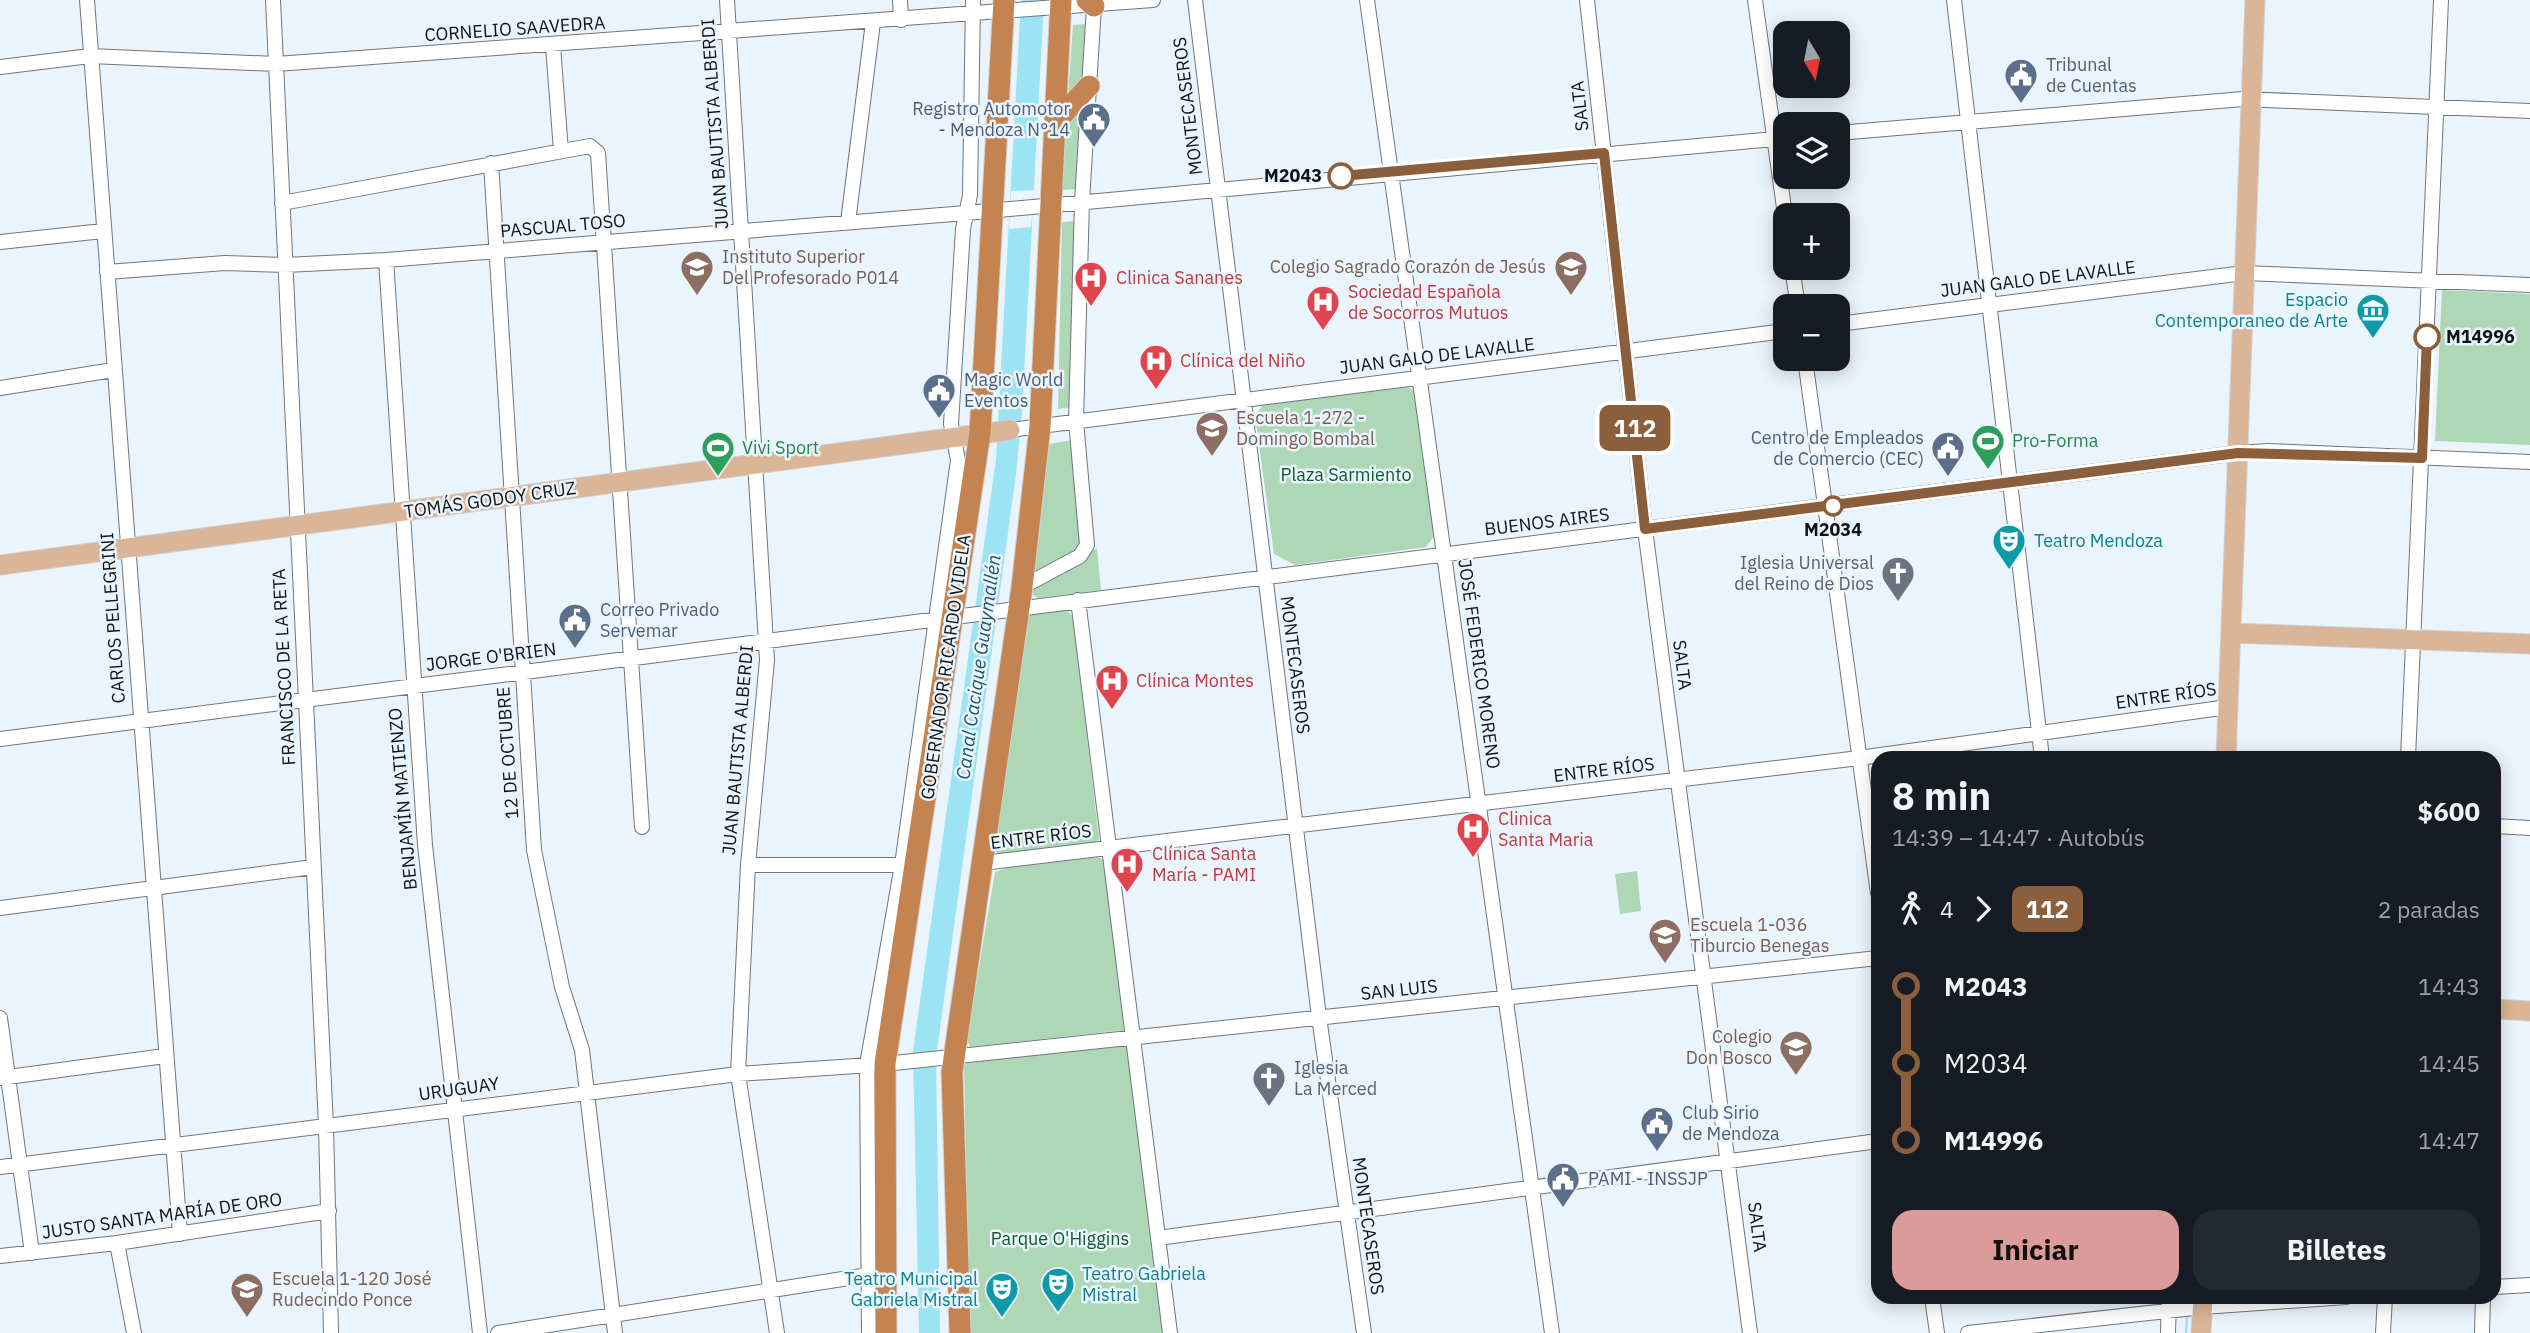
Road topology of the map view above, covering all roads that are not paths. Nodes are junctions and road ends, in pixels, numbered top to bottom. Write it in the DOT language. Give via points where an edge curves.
graph roads {
  1 [pos="87,0"];
  2 [pos="273,0"];
  3 [pos="727,0"];
  4 [pos="900,0"];
  5 [pos="973,0"];
  6 [pos="1153,0"];
  7 [pos="1195,0"];
  8 [pos="1367,0"];
  9 [pos="1587,0"];
  10 [pos="1755,0"];
  11 [pos="1954,0"];
  12 [pos="2255,0"];
  13 [pos="2441,0"];
  14 [pos="1090,3"];
  15 [pos="1032,8"];
  16 [pos="973,16"];
  17 [pos="901,20"];
  18 [pos="873,22"];
  19 [pos="727,32"];
  20 [pos="554,46"];
  21 [pos="90,56"];
  22 [pos="276,64"];
  23 [pos="0,67"];
  24 [pos="1089,86"];
  25 [pos="2251,99"];
  26 [pos="2437,107"];
  27 [pos="2530,111"];
  28 [pos="1775,112"];
  29 [pos="1969,122"];
  30 [pos="1055,123"];
  31 [pos="1850,132"];
  32 [pos="1773,140"];
  33 [pos="561,151"];
  34 [pos="1604,153"];
  35 [pos="491,163"];
  36 [pos="1391,172"];
  37 [pos="1216,188"];
  38 [pos="1083,201"];
  39 [pos="282,203"];
  40 [pos="1021,207"];
  41 [pos="966,213"];
  42 [pos="848,222"];
  43 [pos="103,231"];
  44 [pos="741,231"];
  45 [pos="0,242"];
  46 [pos="604,242"];
  47 [pos="496,251"];
  48 [pos="386,260"];
  49 [pos="285,265"];
  50 [pos="107,272"];
  51 [pos="2244,273"];
  52 [pos="2430,281"];
  53 [pos="2530,285"];
  54 [pos="1991,305"];
  55 [pos="1850,323"];
  56 [pos="1773,333"];
  57 [pos="1627,351"];
  58 [pos="113,370"];
  59 [pos="1807,371"];
  60 [pos="1420,377"];
  61 [pos="0,388"];
  62 [pos="1241,400"];
  63 [pos="1076,421"];
  64 [pos="1010,430"];
  65 [pos="953,437"];
  66 [pos="2238,453"];
  67 [pos="2422,458"];
  68 [pos="757,463"];
  69 [pos="2530,463"];
  70 [pos="620,483"];
  71 [pos="2010,484"];
  72 [pos="511,498"];
  73 [pos="1825,507"];
  74 [pos="402,513"];
  75 [pos="297,526"];
  76 [pos="1645,529"];
  77 [pos="127,548"];
  78 [pos="1444,554"];
  79 [pos="0,565"];
  80 [pos="1264,576"];
  81 [pos="1020,598"];
  82 [pos="1078,600"];
  83 [pos="970,614"];
  84 [pos="2231,633"];
  85 [pos="2412,639"];
  86 [pos="766,641"];
  87 [pos="2530,644"];
  88 [pos="632,659"];
  89 [pos="522,673"];
  90 [pos="412,686"];
  91 [pos="305,699"];
  92 [pos="2228,707"];
  93 [pos="140,720"];
  94 [pos="2039,734"];
  95 [pos="0,738"];
  96 [pos="1912,751"];
  97 [pos="2041,751"];
  98 [pos="2226,751"];
  99 [pos="2408,751"];
  100 [pos="1871,756"];
  101 [pos="1859,758"];
  102 [pos="1678,780"];
  103 [pos="1480,805"];
  104 [pos="1295,826"];
  105 [pos="2501,826"];
  106 [pos="642,827"];
  107 [pos="2530,828"];
  108 [pos="1871,844"];
  109 [pos="1107,849"];
  110 [pos="984,863"];
  111 [pos="748,865"];
  112 [pos="902,865"];
  113 [pos="313,867"];
  114 [pos="152,887"];
  115 [pos="0,908"];
  116 [pos="1871,959"];
  117 [pos="1704,976"];
  118 [pos="1506,998"];
  119 [pos="2501,1009"];
  120 [pos="2530,1011"];
  121 [pos="1319,1017"];
  122 [pos="0,1018"];
  123 [pos="1133,1037"];
  124 [pos="164,1056"];
  125 [pos="932,1059"];
  126 [pos="876,1064"];
  127 [pos="738,1074"];
  128 [pos="4,1077"];
  129 [pos="586,1091"];
  130 [pos="457,1110"];
  131 [pos="326,1126"];
  132 [pos="1871,1142"];
  133 [pos="172,1145"];
  134 [pos="1729,1160"];
  135 [pos="19,1165"];
  136 [pos="0,1167"];
  137 [pos="1533,1186"];
  138 [pos="329,1211"];
  139 [pos="1347,1212"];
  140 [pos="180,1234"];
  141 [pos="1158,1238"];
  142 [pos="117,1243"];
  143 [pos="32,1253"];
  144 [pos="0,1256"];
  145 [pos="868,1275"];
  146 [pos="2530,1285"];
  147 [pos="2501,1287"];
  148 [pos="770,1289"];
  149 [pos="1933,1304"];
  150 [pos="2169,1304"];
  151 [pos="2203,1304"];
  152 [pos="2385,1304"];
  153 [pos="2483,1304"];
  154 [pos="612,1315"];
  155 [pos="134,1333"];
  156 [pos="331,1333"];
  157 [pos="480,1333"];
  158 [pos="498,1333"];
  159 [pos="615,1333"];
  160 [pos="776,1333"];
  161 [pos="869,1333"];
  162 [pos="886,1333"];
  163 [pos="960,1333"];
  164 [pos="1170,1333"];
  165 [pos="1364,1333"];
  166 [pos="1552,1333"];
  167 [pos="1750,1333"];
  168 [pos="1937,1333"];
  169 [pos="1968,1333"];
  170 [pos="2168,1333"];
  171 [pos="2202,1333"];
  172 [pos="2383,1333"];
  173 [pos="2482,1333"];
  1 -- 21 [label="street, CARLOS PELLEGRINI"];
  2 -- 22 [label="street, FRANCISCO DE LA RETA"];
  3 -- 19 [label="street, JUAN BAUTISTA ALBERDI"];
  4 -- 17 [label="street"];
  5 -- 16 [label="street"];
  6 -- 14 [label="street, CORNELIO SAAVEDRA"];
  7 -- 37 [label="street, MONTECASEROS"];
  8 -- 36 [label="street, JOSÉ FEDERICO MORENO"];
  9 -- 34 [label="street, SALTA"];
  10 -- 28 [label="street"];
  11 -- 29 [label="street"];
  12 -- 25 [label="main road"];
  13 -- 26 [label="street"];
  14 -- 15 [label="street, CORNELIO SAAVEDRA"];
  14 -- 24 [label="street"];
  15 -- 16 [label="street, CORNELIO SAAVEDRA"];
  15 -- 30 [label="highway, GOBERNADOR RICARDO VIDELA"];
  15 -- 40 [label="highway, GOBERNADOR RICARDO VIDELA"];
  16 -- 17 [label="street, CORNELIO SAAVEDRA"];
  16 -- 41 [label="street"];
  17 -- 18 [label="street, CORNELIO SAAVEDRA"];
  18 -- 19 [label="street, CORNELIO SAAVEDRA"];
  18 -- 42 [label="street"];
  19 -- 20 [label="street, CORNELIO SAAVEDRA"];
  19 -- 44 [label="street, JUAN BAUTISTA ALBERDI"];
  20 -- 22 [label="street, CORNELIO SAAVEDRA"];
  20 -- 33 [label="street"];
  21 -- 22 [label="street, CORNELIO SAAVEDRA"];
  21 -- 23 [label="street, CORNELIO SAAVEDRA"];
  21 -- 43 [label="street, CARLOS PELLEGRINI"];
  22 -- 39 [label="street, FRANCISCO DE LA RETA"];
  24 -- 30 [label="highway"];
  24 -- 38 [label="street"];
  25 -- 26 [label="street"];
  25 -- 29 [label="street"];
  25 -- 51 [label="main road"];
  26 -- 27 [label="street"];
  26 -- 52 [label="street"];
  29 -- 31 [label="street"];
  29 -- 54 [label="street"];
  30 -- 40 [label="highway, GOBERNADOR RICARDO VIDELA"];
  32 -- 34 [label="street, PASCUAL TOSO"];
  33 -- 35 [label="street"];
  33 -- 46 [label="street" via="595,148 598,153"];
  34 -- 36 [label="street, PASCUAL TOSO"];
  34 -- 57 [label="street, SALTA"];
  35 -- 39 [label="street"];
  35 -- 47 [label="street, 12 DE OCTUBRE"];
  36 -- 37 [label="street, PASCUAL TOSO"];
  36 -- 60 [label="street, JOSÉ FEDERICO MORENO"];
  37 -- 38 [label="street, PASCUAL TOSO"];
  37 -- 62 [label="street, MONTECASEROS"];
  38 -- 40 [label="street, PASCUAL TOSO"];
  38 -- 63 [label="street"];
  39 -- 49 [label="street, FRANCISCO DE LA RETA"];
  40 -- 41 [label="street, PASCUAL TOSO"];
  40 -- 64 [label="highway, GOBERNADOR RICARDO VIDELA"];
  40 -- 64 [label="highway, GOBERNADOR RICARDO VIDELA"];
  41 -- 42 [label="street, PASCUAL TOSO"];
  41 -- 65 [label="street"];
  42 -- 44 [label="street, PASCUAL TOSO"];
  43 -- 45 [label="street"];
  43 -- 50 [label="street, CARLOS PELLEGRINI"];
  44 -- 46 [label="street, PASCUAL TOSO"];
  44 -- 68 [label="street, JUAN BAUTISTA ALBERDI"];
  46 -- 47 [label="street, PASCUAL TOSO"];
  46 -- 70 [label="street"];
  47 -- 48 [label="street, PASCUAL TOSO"];
  47 -- 72 [label="street, 12 DE OCTUBRE"];
  48 -- 49 [label="street, PASCUAL TOSO"];
  48 -- 74 [label="street, BENJAMÍN MATIENZO"];
  49 -- 50 [label="street, PASCUAL TOSO" via="225,263"];
  49 -- 75 [label="street, FRANCISCO DE LA RETA"];
  50 -- 58 [label="street, CARLOS PELLEGRINI"];
  51 -- 52 [label="street, JUAN GALO DE LAVALLE"];
  51 -- 54 [label="street, JUAN GALO DE LAVALLE"];
  51 -- 66 [label="main road"];
  52 -- 53 [label="street, JUAN GALO DE LAVALLE"];
  52 -- 67 [label="street"];
  54 -- 55 [label="street, JUAN GALO DE LAVALLE"];
  54 -- 71 [label="street"];
  56 -- 57 [label="street, JUAN GALO DE LAVALLE"];
  57 -- 60 [label="street, JUAN GALO DE LAVALLE"];
  57 -- 76 [label="street, SALTA"];
  58 -- 61 [label="street"];
  58 -- 77 [label="street, CARLOS PELLEGRINI"];
  59 -- 73 [label="street"];
  60 -- 62 [label="street, JUAN GALO DE LAVALLE"];
  60 -- 78 [label="street, JOSÉ FEDERICO MORENO"];
  62 -- 63 [label="street, JUAN GALO DE LAVALLE"];
  62 -- 80 [label="street, MONTECASEROS"];
  63 -- 64 [label="street, JUAN GALO DE LAVALLE"];
  63 -- 81 [label="street" via="1086,548"];
  64 -- 65 [label="main road, TOMÁS GODOY CRUZ"];
  64 -- 81 [label="highway, GOBERNADOR RICARDO VIDELA"];
  64 -- 83 [label="highway, GOBERNADOR RICARDO VIDELA"];
  65 -- 68 [label="main road, TOMÁS GODOY CRUZ"];
  65 -- 83 [label="street"];
  66 -- 67 [label="street, BUENOS AIRES"];
  66 -- 71 [label="street, BUENOS AIRES"];
  66 -- 84 [label="main road"];
  67 -- 69 [label="street, BUENOS AIRES"];
  67 -- 85 [label="street"];
  68 -- 70 [label="main road, TOMÁS GODOY CRUZ"];
  68 -- 86 [label="street, JUAN BAUTISTA ALBERDI"];
  70 -- 72 [label="main road, TOMÁS GODOY CRUZ"];
  70 -- 88 [label="street"];
  71 -- 73 [label="street, BUENOS AIRES"];
  71 -- 94 [label="street"];
  72 -- 74 [label="main road, TOMÁS GODOY CRUZ"];
  72 -- 89 [label="street, 12 DE OCTUBRE"];
  73 -- 76 [label="street, BUENOS AIRES"];
  73 -- 101 [label="street"];
  74 -- 75 [label="main road, TOMÁS GODOY CRUZ"];
  74 -- 90 [label="street, BENJAMÍN MATIENZO"];
  75 -- 77 [label="main road, TOMÁS GODOY CRUZ"];
  75 -- 91 [label="street, FRANCISCO DE LA RETA"];
  76 -- 78 [label="street, BUENOS AIRES"];
  76 -- 102 [label="street, SALTA"];
  77 -- 79 [label="main road, TOMÁS GODOY CRUZ"];
  77 -- 93 [label="street, CARLOS PELLEGRINI"];
  78 -- 80 [label="street, BUENOS AIRES"];
  78 -- 103 [label="street, JOSÉ FEDERICO MORENO"];
  80 -- 82 [label="street, BUENOS AIRES"];
  80 -- 104 [label="street, MONTECASEROS"];
  81 -- 82 [label="street, BUENOS AIRES"];
  81 -- 83 [label="street, BUENOS AIRES"];
  81 -- 110 [label="highway, GOBERNADOR RICARDO VIDELA"];
  82 -- 109 [label="street"];
  83 -- 86 [label="street, JORGE O'BRIEN"];
  83 -- 112 [label="street"];
  83 -- 126 [label="highway, GOBERNADOR RICARDO VIDELA"];
  84 -- 85 [label="main road"];
  84 -- 92 [label="main road"];
  85 -- 87 [label="main road"];
  85 -- 99 [label="street"];
  86 -- 88 [label="street, JORGE O'BRIEN"];
  86 -- 111 [label="street, JUAN BAUTISTA ALBERDI"];
  88 -- 89 [label="street, JORGE O'BRIEN"];
  88 -- 106 [label="street"];
  89 -- 90 [label="street, JORGE O'BRIEN"];
  89 -- 129 [label="street, 12 DE OCTUBRE" via="538,875 562,988 582,1050"];
  90 -- 91 [label="street, JORGE O'BRIEN"];
  90 -- 130 [label="street, BENJAMÍN MATIENZO" via="425,845"];
  91 -- 93 [label="street, JORGE O'BRIEN"];
  91 -- 113 [label="street, FRANCISCO DE LA RETA"];
  92 -- 94 [label="street, ENTRE RÍOS"];
  92 -- 98 [label="main road"];
  93 -- 95 [label="street, JORGE O'BRIEN"];
  93 -- 114 [label="street, CARLOS PELLEGRINI"];
  94 -- 96 [label="street, ENTRE RÍOS"];
  94 -- 97 [label="street"];
  100 -- 101 [label="street, ENTRE RÍOS"];
  101 -- 102 [label="street, ENTRE RÍOS"];
  101 -- 108 [label="street"];
  102 -- 103 [label="street, ENTRE RÍOS"];
  102 -- 117 [label="street, SALTA"];
  103 -- 104 [label="street, ENTRE RÍOS"];
  103 -- 118 [label="street, JOSÉ FEDERICO MORENO"];
  104 -- 109 [label="street, ENTRE RÍOS"];
  104 -- 121 [label="street, MONTECASEROS"];
  105 -- 107 [label="street"];
  109 -- 110 [label="street, ENTRE RÍOS"];
  109 -- 123 [label="street"];
  110 -- 125 [label="highway, GOBERNADOR RICARDO VIDELA"];
  111 -- 112 [label="street"];
  111 -- 127 [label="street, JUAN BAUTISTA ALBERDI"];
  112 -- 126 [label="street"];
  113 -- 114 [label="street"];
  113 -- 131 [label="street, FRANCISCO DE LA RETA"];
  114 -- 115 [label="street"];
  114 -- 124 [label="street, CARLOS PELLEGRINI"];
  116 -- 117 [label="street, SAN LUIS"];
  117 -- 118 [label="street, SAN LUIS"];
  117 -- 134 [label="street, SALTA"];
  118 -- 121 [label="street, SAN LUIS"];
  118 -- 137 [label="street, JOSÉ FEDERICO MORENO"];
  119 -- 120 [label="main road"];
  121 -- 123 [label="street, SAN LUIS"];
  121 -- 139 [label="street, MONTECASEROS"];
  122 -- 128 [label="street"];
  123 -- 125 [label="street, SAN LUIS"];
  123 -- 141 [label="street"];
  124 -- 128 [label="street"];
  124 -- 133 [label="street, CARLOS PELLEGRINI"];
  125 -- 126 [label="street, URUGUAY"];
  125 -- 163 [label="highway, GOBERNADOR RICARDO VIDELA" via="951,1087"];
  126 -- 127 [label="street, URUGUAY"];
  126 -- 145 [label="street"];
  126 -- 162 [label="highway, GOBERNADOR RICARDO VIDELA"];
  127 -- 129 [label="street, URUGUAY"];
  127 -- 148 [label="street, JUAN BAUTISTA ALBERDI"];
  128 -- 135 [label="street"];
  129 -- 130 [label="street, URUGUAY"];
  129 -- 154 [label="street, 12 DE OCTUBRE"];
  130 -- 131 [label="street, URUGUAY"];
  130 -- 157 [label="street, BENJAMÍN MATIENZO"];
  131 -- 133 [label="street, URUGUAY"];
  131 -- 138 [label="street, FRANCISCO DE LA RETA"];
  132 -- 134 [label="street"];
  133 -- 135 [label="street, URUGUAY"];
  133 -- 140 [label="street, CARLOS PELLEGRINI"];
  134 -- 137 [label="street"];
  134 -- 167 [label="street, SALTA"];
  135 -- 136 [label="street, URUGUAY"];
  135 -- 143 [label="street"];
  137 -- 139 [label="street"];
  137 -- 166 [label="street, JOSÉ FEDERICO MORENO"];
  138 -- 140 [label="street, JUSTO SANTA MARÍA DE ORO"];
  138 -- 156 [label="street, FRANCISCO DE LA RETA"];
  139 -- 141 [label="street"];
  139 -- 165 [label="street, MONTECASEROS"];
  140 -- 142 [label="street, JUSTO SANTA MARÍA DE ORO"];
  141 -- 164 [label="street"];
  142 -- 143 [label="street, JUSTO SANTA MARÍA DE ORO"];
  142 -- 155 [label="street"];
  143 -- 144 [label="street, JUSTO SANTA MARÍA DE ORO"];
  145 -- 148 [label="street"];
  145 -- 161 [label="street"];
  146 -- 147 [label="street"];
  148 -- 154 [label="street"];
  148 -- 160 [label="street, JUAN BAUTISTA ALBERDI"];
  149 -- 168 [label="street"];
  150 -- 169 [label="street"];
  150 -- 170 [label="street"];
  151 -- 171 [label="main road"];
  152 -- 172 [label="street"];
  153 -- 173 [label="street"];
  154 -- 158 [label="street"];
  154 -- 159 [label="street, 12 DE OCTUBRE"];
}
